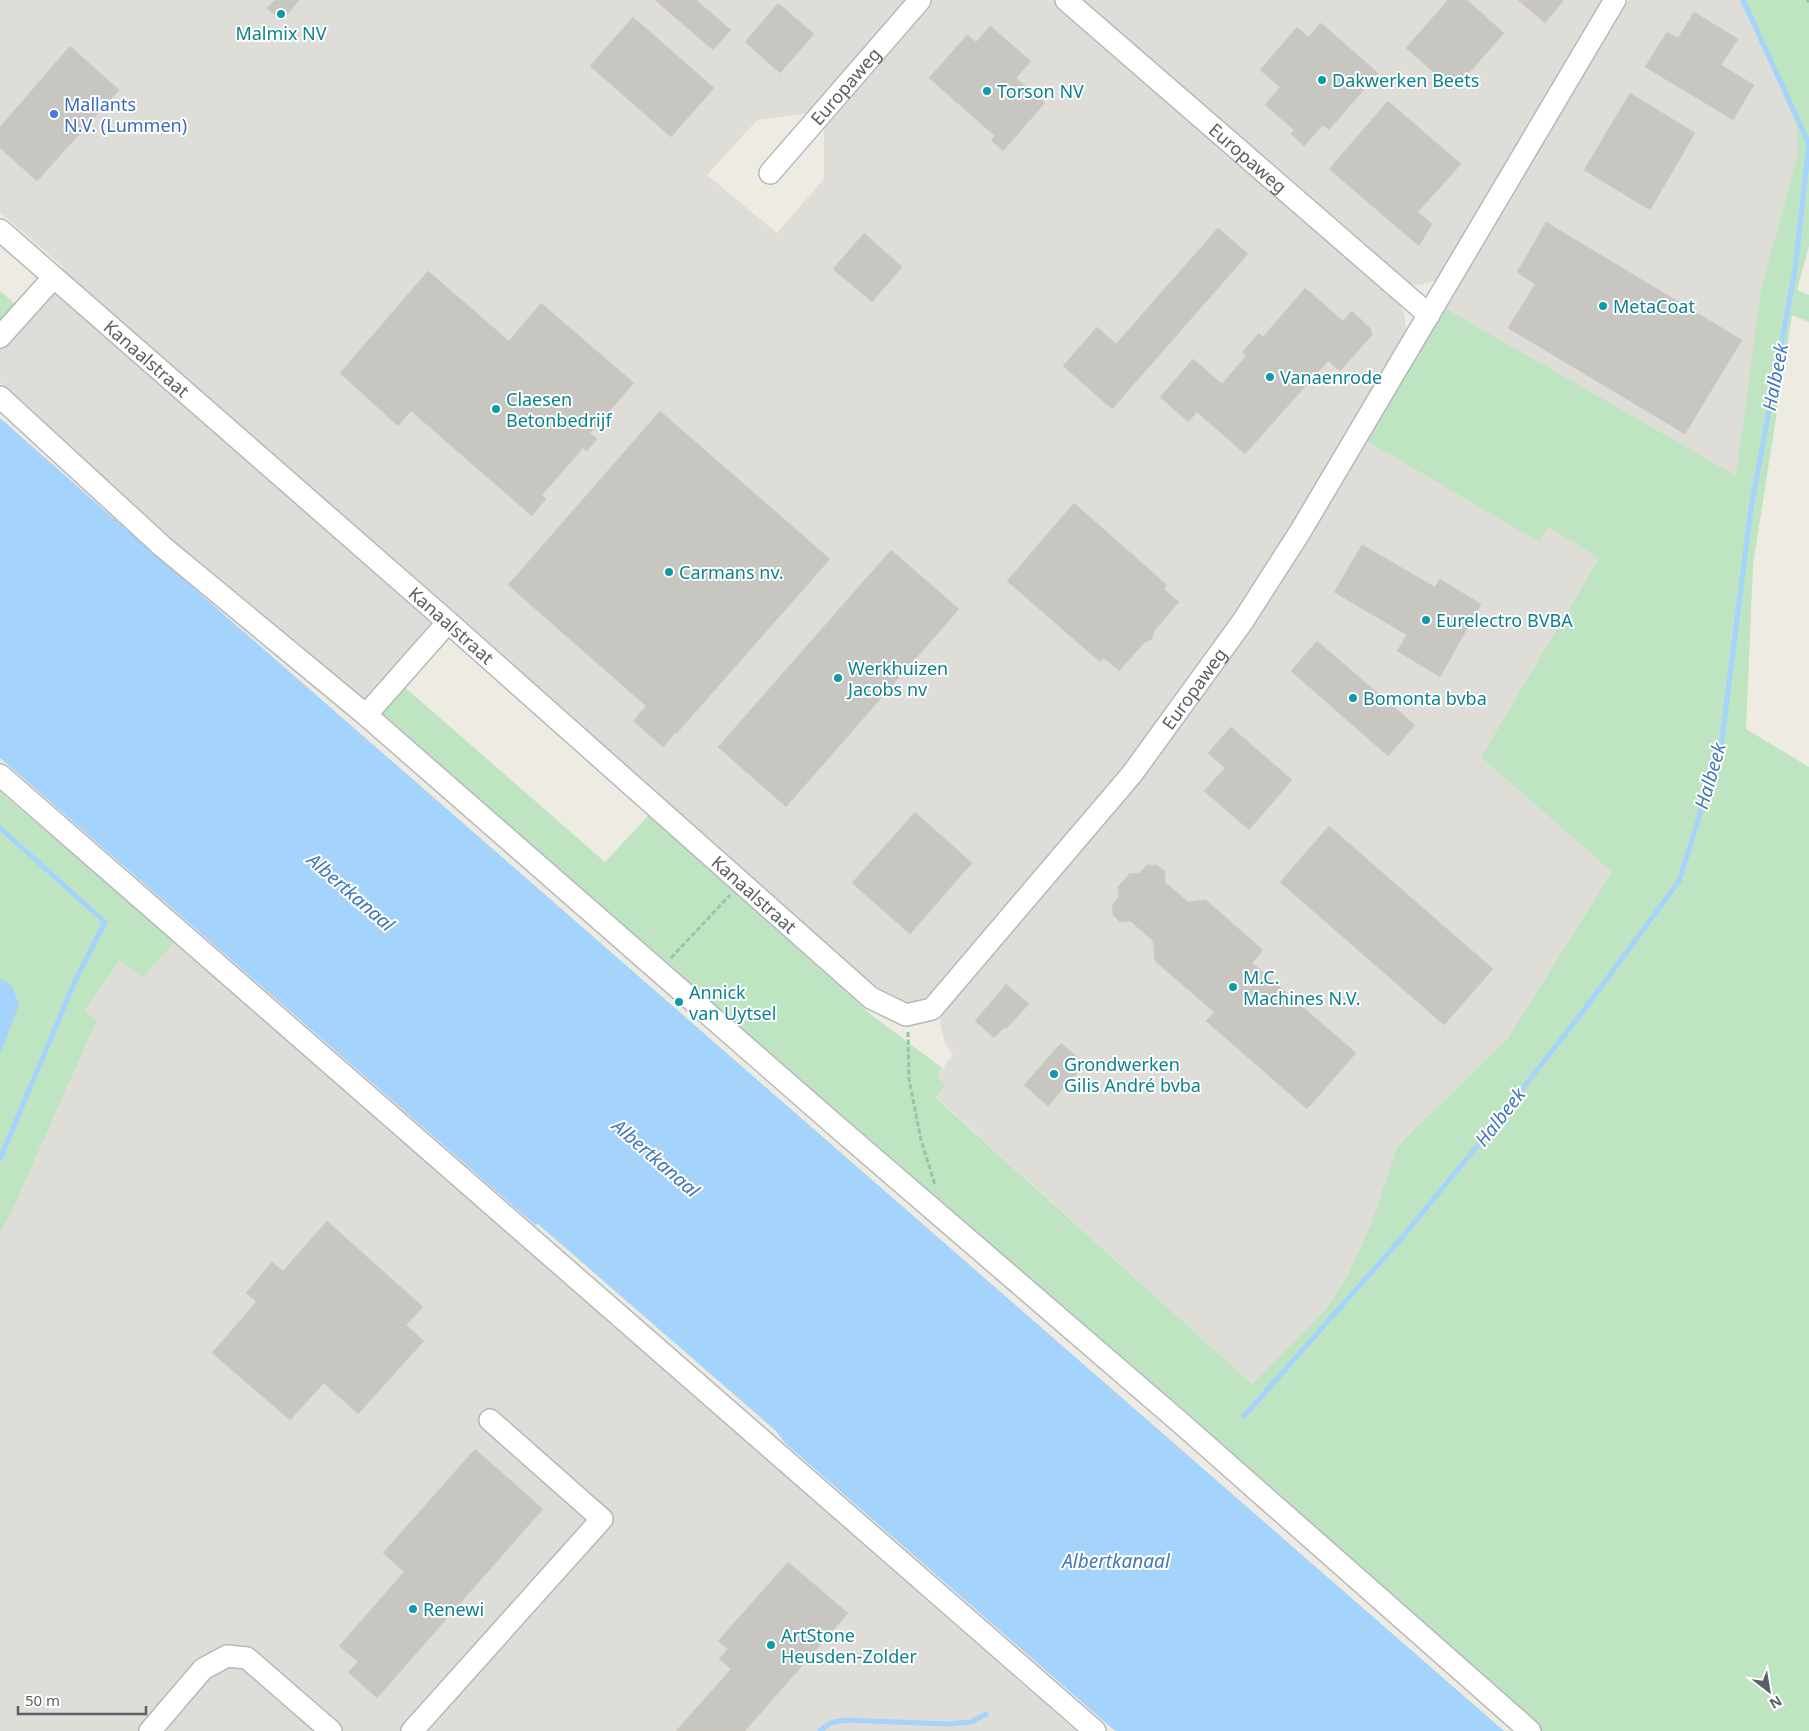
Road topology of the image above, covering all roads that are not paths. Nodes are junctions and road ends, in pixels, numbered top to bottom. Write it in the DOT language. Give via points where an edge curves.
graph roads {
  1 [pos="920,0"];
  2 [pos="1066,0"];
  3 [pos="1615,0"];
  4 [pos="770,173"];
  5 [pos="0,230"];
  6 [pos="53,278"];
  7 [pos="1429,316"];
  8 [pos="0,337"];
  9 [pos="0,397"];
  10 [pos="448,622"];
  11 [pos="366,715"];
  12 [pos="0,775"];
  13 [pos="906,1015"];
  14 [pos="490,1420"];
  15 [pos="150,1731"];
  16 [pos="331,1731"];
  17 [pos="412,1731"];
  18 [pos="1096,1731"];
  19 [pos="1530,1731"];
  1 -- 4 [label="street, Europaweg"];
  2 -- 7 [label="street, Europaweg"];
  3 -- 7 [label="street, Europaweg"];
  5 -- 6 [label="street, Kanaalstraat"];
  6 -- 8 [label="street"];
  6 -- 10 [label="street, Kanaalstraat"];
  7 -- 13 [label="street, Europaweg" via="1243,621 1154,745 932,1009"];
  9 -- 11 [label="street" via="163,547"];
  10 -- 11 [label="street"];
  10 -- 13 [label="street, Kanaalstraat" via="871,998"];
  11 -- 19 [label="street"];
  12 -- 18 [label="street"];
  14 -- 17 [label="street" via="602,1519"];
  15 -- 16 [label="street" via="203,1669 227,1656 248,1658"];
}
